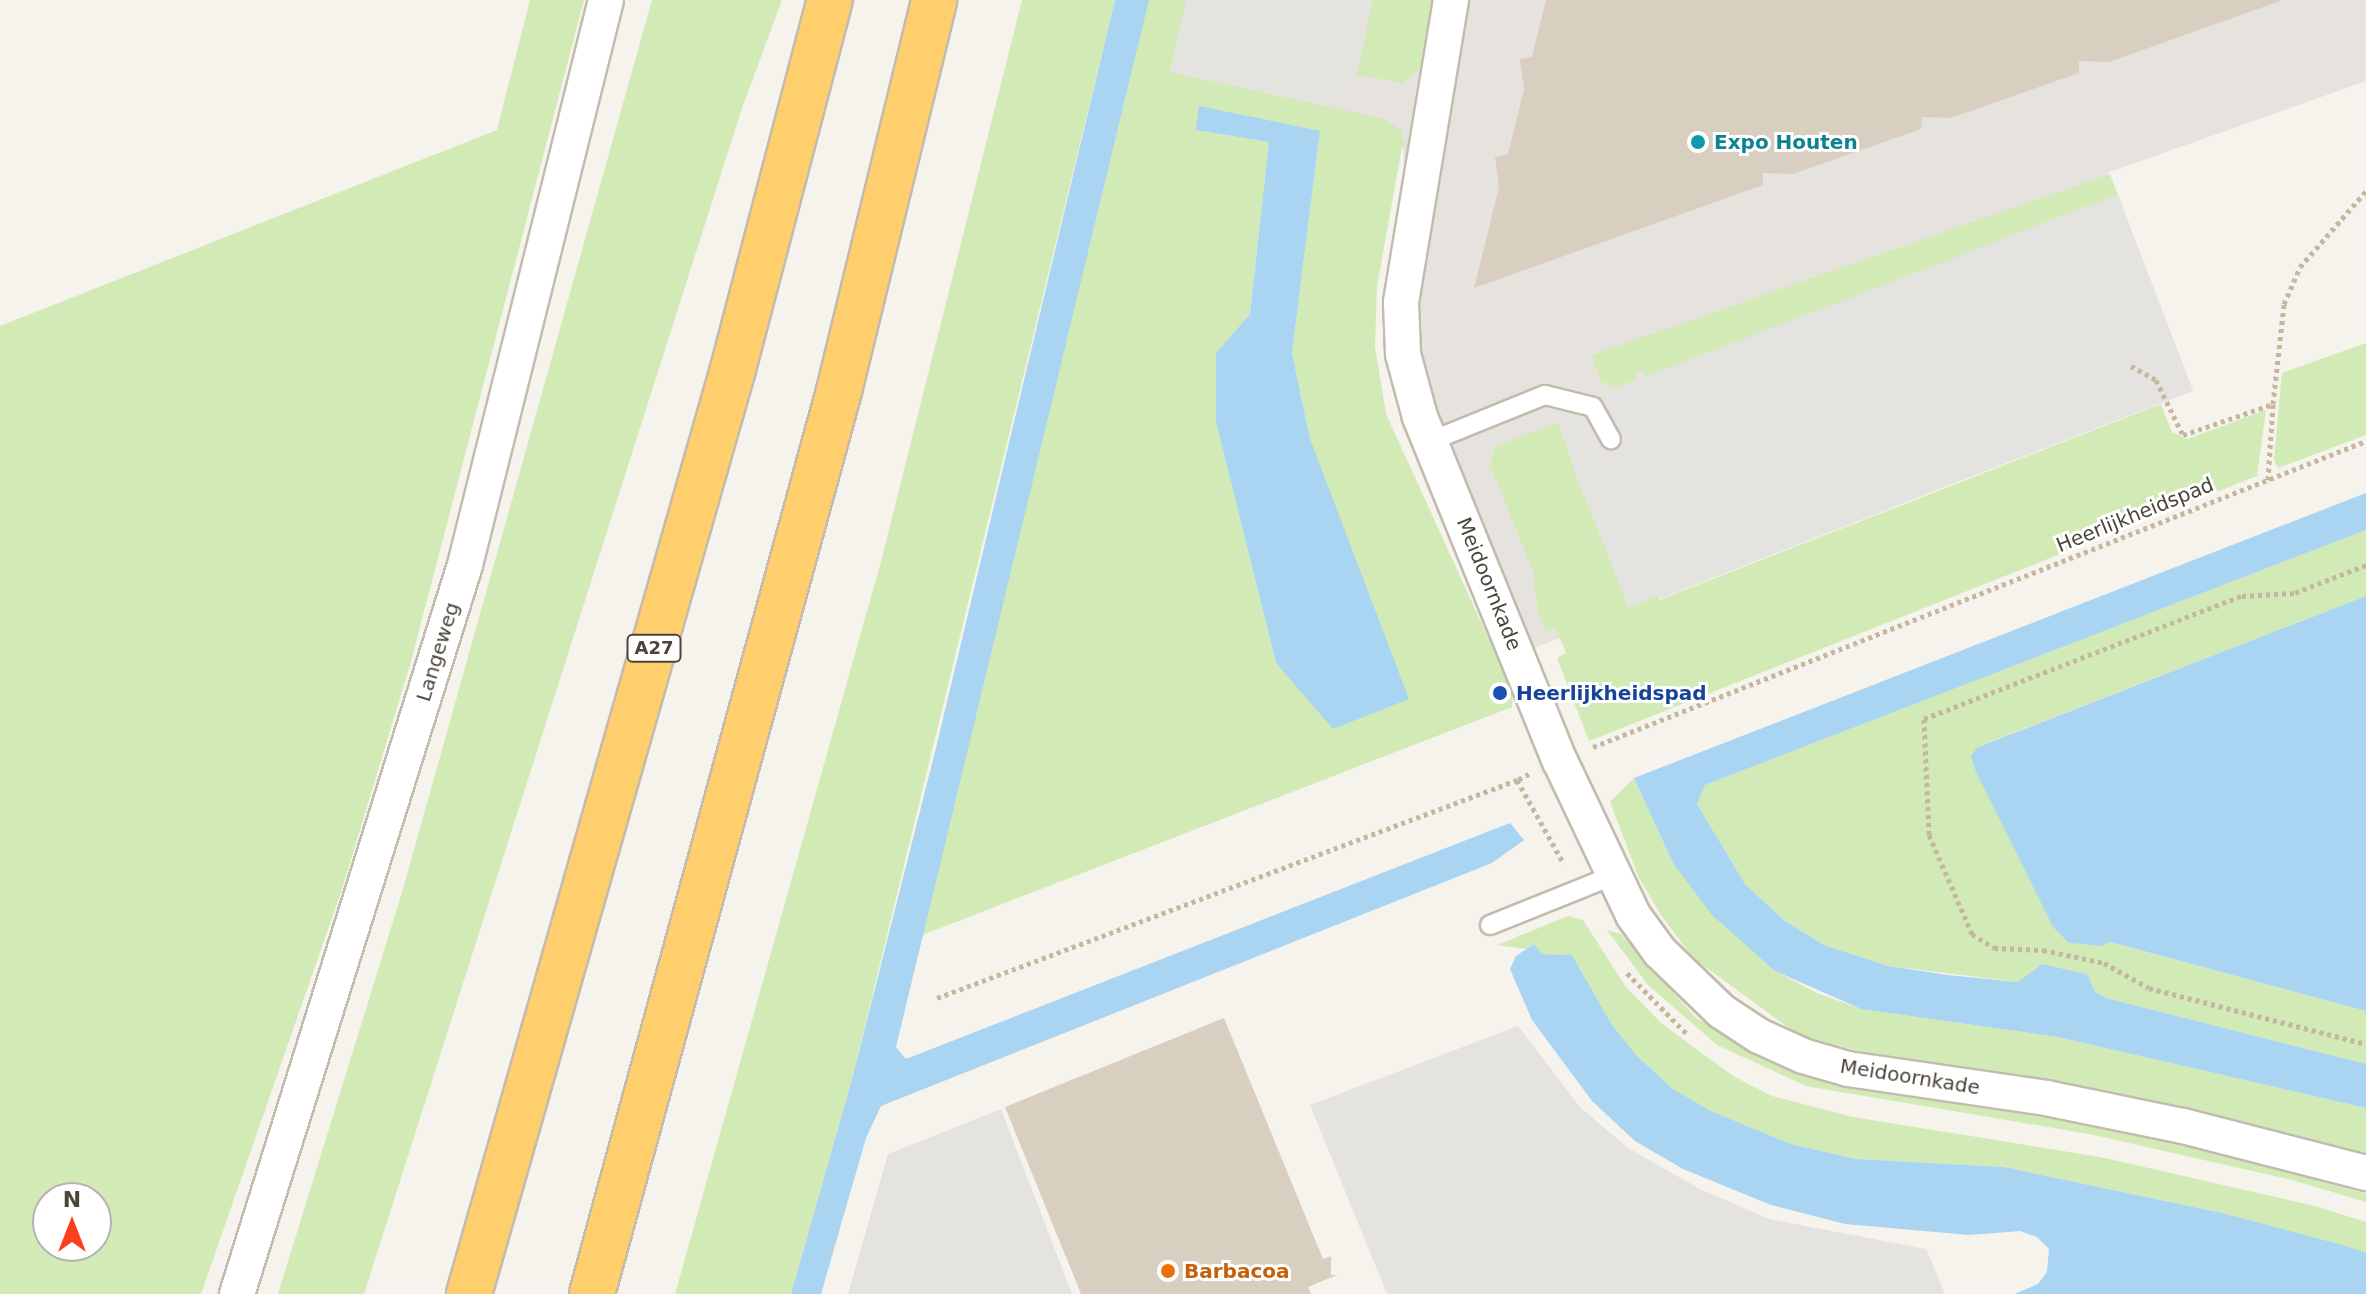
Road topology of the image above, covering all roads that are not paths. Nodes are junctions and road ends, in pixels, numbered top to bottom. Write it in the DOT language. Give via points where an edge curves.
graph roads {
  1 [pos="606,0"];
  2 [pos="830,0"];
  3 [pos="934,0"];
  4 [pos="1451,0"];
  5 [pos="1611,439"];
  6 [pos="1431,441"];
  7 [pos="1612,876"];
  8 [pos="1490,925"];
  9 [pos="2366,1173"];
  10 [pos="237,1294"];
  11 [pos="469,1294"];
  12 [pos="592,1294"];
  1 -- 10 [label="street, Langeweg" via="465,565"];
  2 -- 11 [label="highway, A27" via="733,369"];
  3 -- 12 [label="highway" via="839,391"];
  4 -- 6 [label="street, Meidoornkade" via="1401,302 1403,354"];
  5 -- 6 [label="lane" via="1593,407 1545,395"];
  6 -- 7 [label="street, Meidoornkade"];
  7 -- 8 [label="lane"];
  7 -- 9 [label="street, Meidoornkade" via="1633,915 1688,983 1759,1036 1803,1056 1848,1069 2168,1123"];
}
